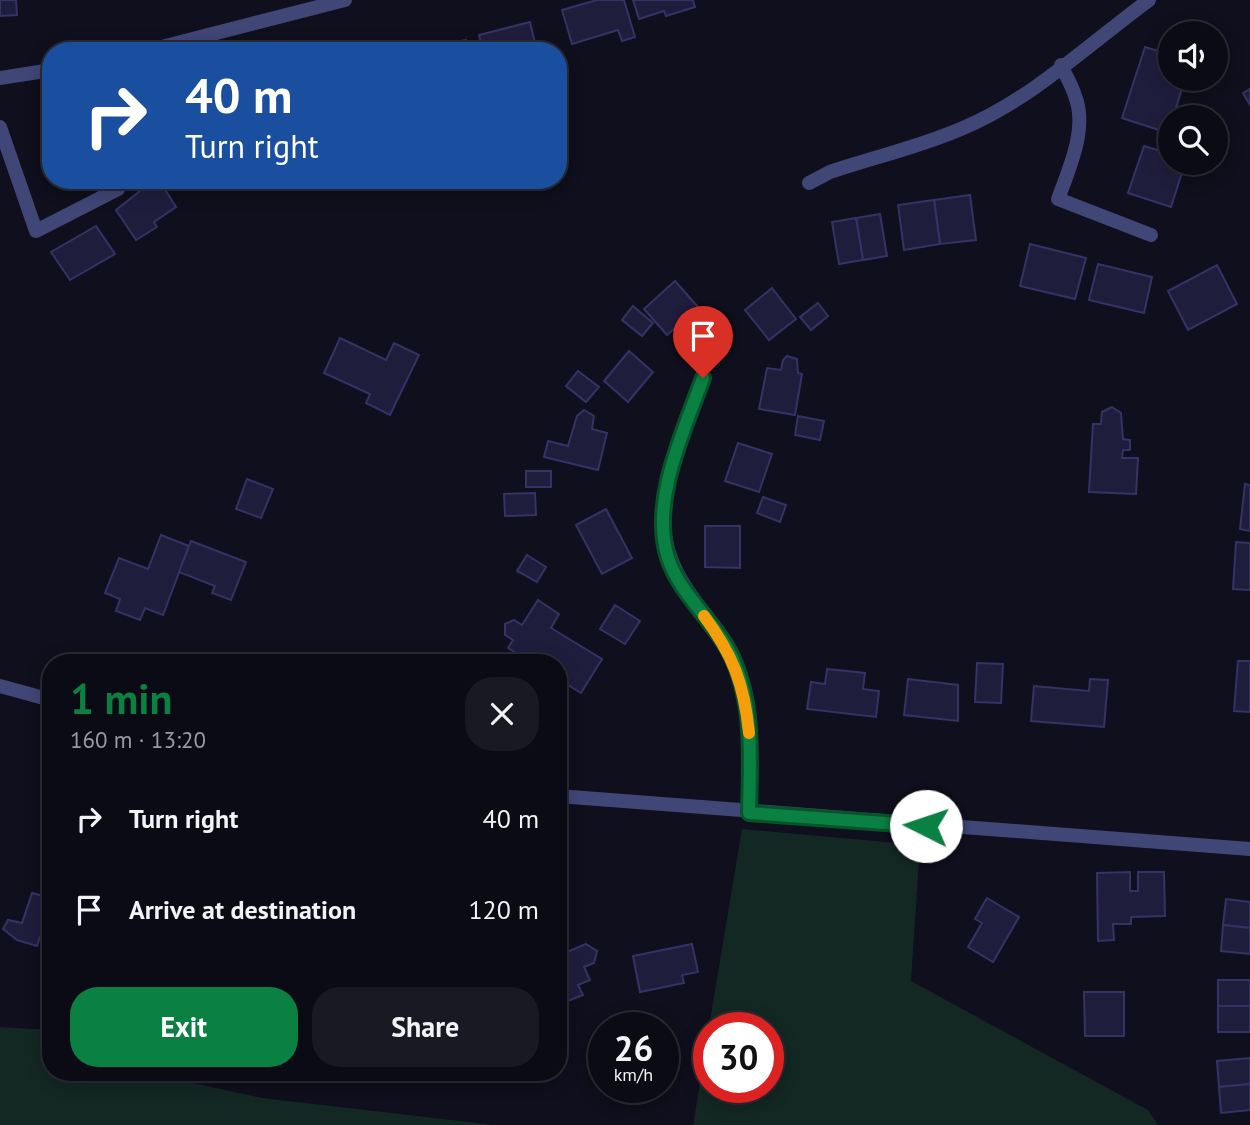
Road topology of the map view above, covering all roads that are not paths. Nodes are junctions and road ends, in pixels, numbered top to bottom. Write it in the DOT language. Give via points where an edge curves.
graph roads {
  1 [pos="345,0"];
  2 [pos="1149,0"];
  3 [pos="180,42"];
  4 [pos="1061,65"];
  5 [pos="42,71"];
  6 [pos="0,78"];
  7 [pos="0,127"];
  8 [pos="809,183"];
  9 [pos="118,189"];
  10 [pos="1151,235"];
  11 [pos="703,378"];
  12 [pos="0,686"];
  13 [pos="42,698"];
  14 [pos="567,797"];
  15 [pos="749,813"];
  16 [pos="1250,849"];
  1 -- 3 [label="street"];
  2 -- 4 [label="street"];
  4 -- 8 [label="street" via="1029,91 963,128"];
  4 -- 10 [label="street" via="1078,113 1077,142 1058,199"];
  5 -- 6 [label="street"];
  7 -- 9 [label="street" via="36,231"];
  11 -- 15 [label="street" via="668,483 664,525 668,558 729,651 743,688 750,742"];
  12 -- 13 [label="street"];
  14 -- 15 [label="street"];
  15 -- 16 [label="street"];
}
